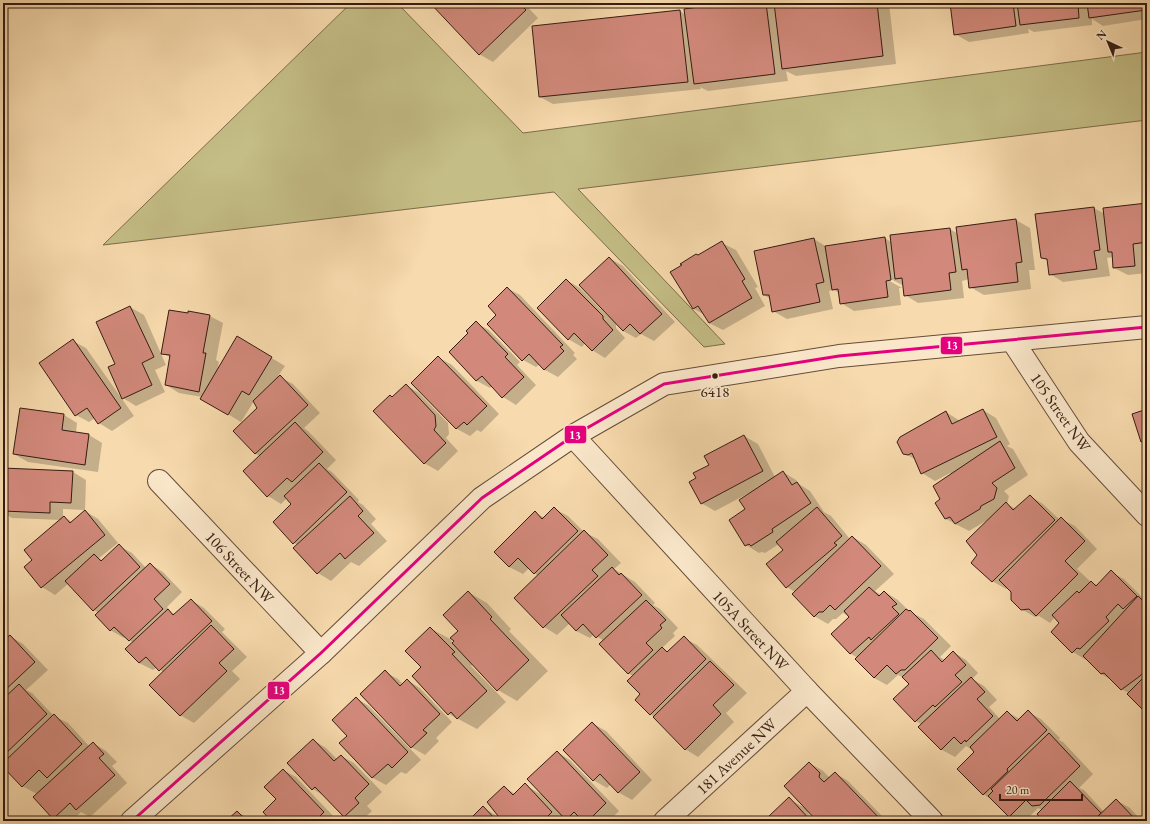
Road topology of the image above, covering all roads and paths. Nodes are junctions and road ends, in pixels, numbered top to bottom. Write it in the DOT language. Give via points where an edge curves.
graph roads {
  1 [pos="1147,327"];
  2 [pos="1012,340"];
  3 [pos="573,436"];
  4 [pos="159,481"];
  5 [pos="1147,515"];
  6 [pos="321,653"];
  7 [pos="807,691"];
  8 [pos="132,821"];
  9 [pos="665,821"];
  10 [pos="932,821"];
  1 -- 2 [label="street"];
  2 -- 3 [label="street" via="839,356 664,384"];
  2 -- 5 [label="street, 105 Street NW" via="1079,442"];
  3 -- 6 [label="street" via="482,498"];
  3 -- 7 [label="street, 105A Street NW"];
  4 -- 6 [label="street, 106 Street NW"];
  6 -- 8 [label="street"];
  7 -- 9 [label="street, 181 Avenue NW"];
  7 -- 10 [label="street, 105A Street NW"];
}
